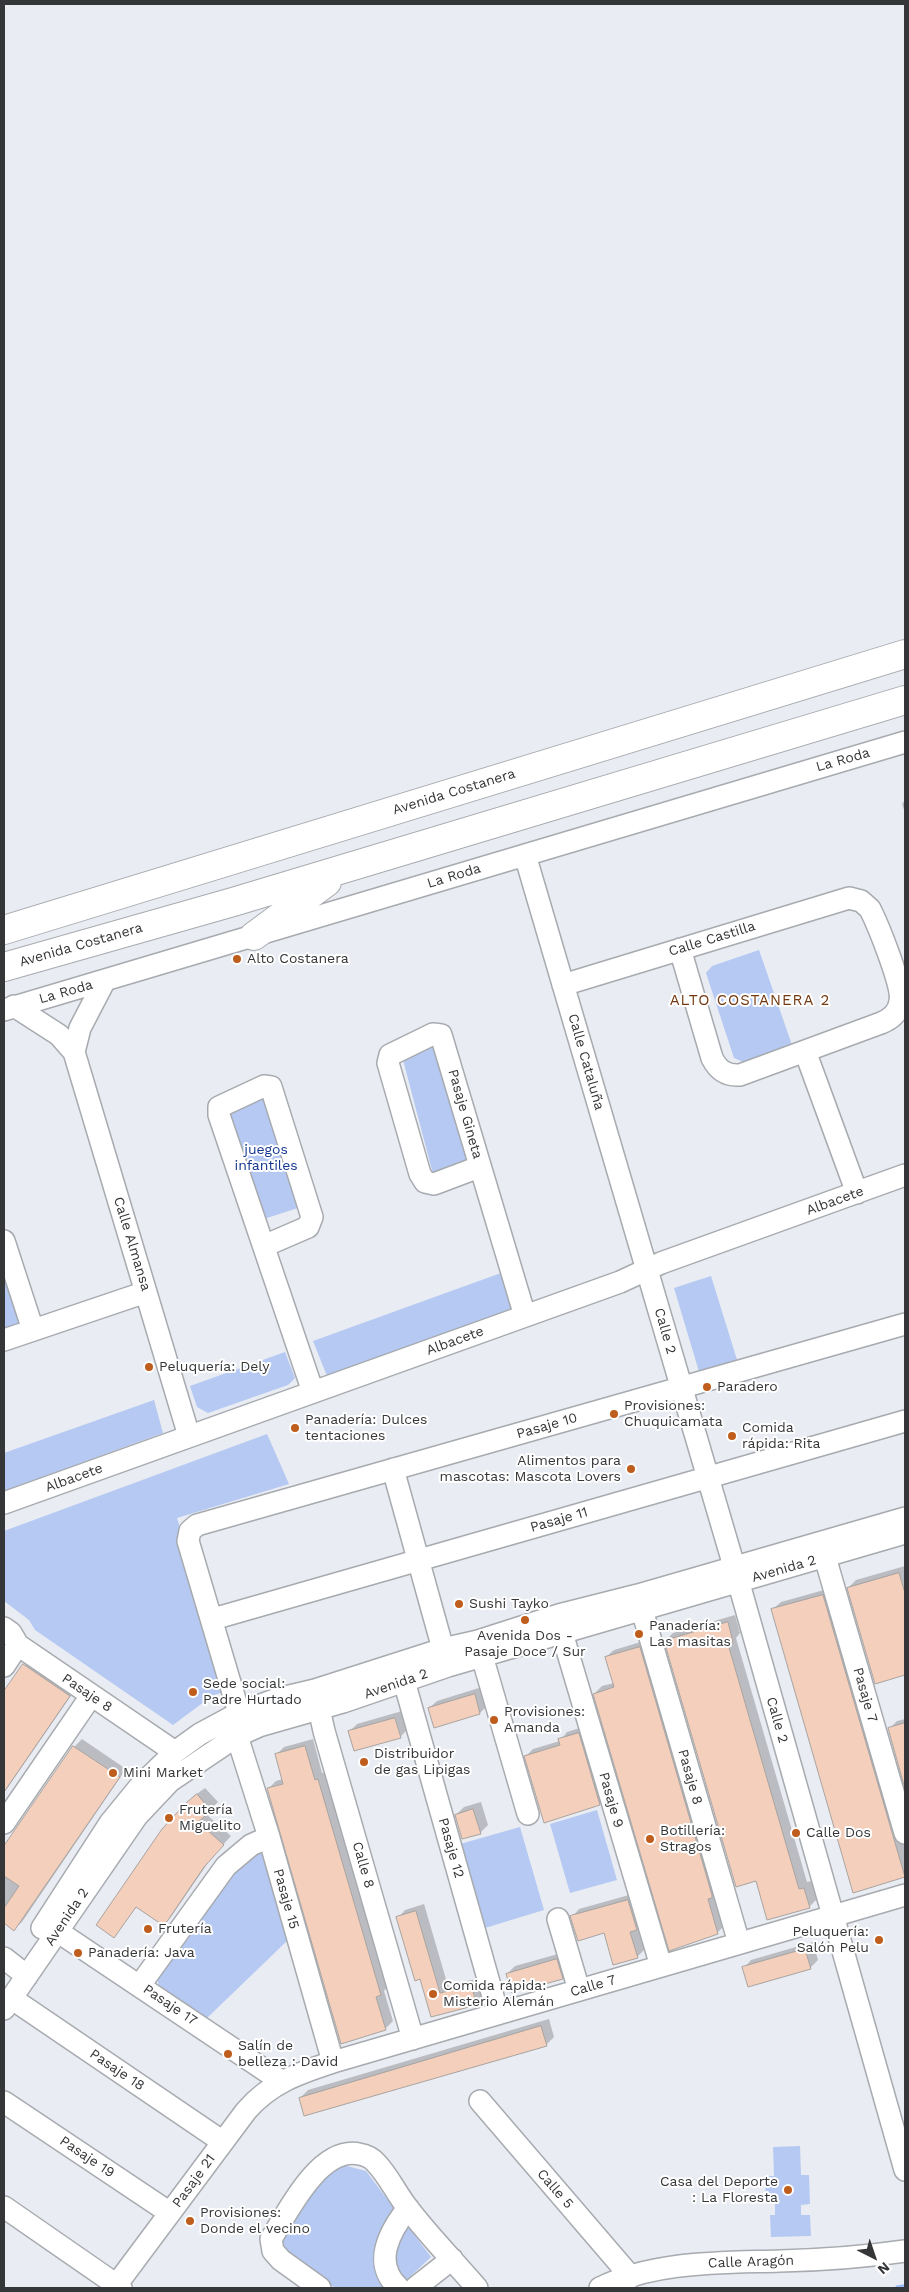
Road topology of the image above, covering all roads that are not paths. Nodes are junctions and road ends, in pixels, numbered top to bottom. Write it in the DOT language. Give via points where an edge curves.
graph roads {
  1 [pos="905,654"];
  2 [pos="905,700"];
  3 [pos="905,742"];
  4 [pos="525,854"];
  5 [pos="349,868"];
  6 [pos="4,930"];
  7 [pos="254,936"];
  8 [pos="680,949"];
  9 [pos="4,967"];
  10 [pos="105,980"];
  11 [pos="563,985"];
  12 [pos="9,1008"];
  13 [pos="805,1051"];
  14 [pos="74,1052"];
  15 [pos="479,1166"];
  16 [pos="905,1175"];
  17 [pos="856,1193"];
  18 [pos="4,1241"];
  19 [pos="264,1246"];
  20 [pos="647,1270"];
  21 [pos="9,1273"];
  22 [pos="146,1292"];
  23 [pos="525,1316"];
  24 [pos="905,1324"];
  25 [pos="33,1330"];
  26 [pos="4,1340"];
  27 [pos="681,1388"];
  28 [pos="313,1392"];
  29 [pos="905,1421"];
  30 [pos="189,1436"];
  31 [pos="393,1469"];
  32 [pos="708,1478"];
  33 [pos="4,1503"];
  34 [pos="905,1531"];
  35 [pos="825,1557"];
  36 [pos="418,1561"];
  37 [pos="736,1574"];
  38 [pos="642,1610"];
  39 [pos="213,1620"];
  40 [pos="4,1628"];
  41 [pos="562,1633"];
  42 [pos="18,1645"];
  43 [pos="443,1649"];
  44 [pos="482,1656"];
  45 [pos="4,1666"];
  46 [pos="404,1682"];
  47 [pos="91,1696"];
  48 [pos="317,1699"];
  49 [pos="239,1713"];
  50 [pos="237,1736"];
  51 [pos="175,1752"];
  52 [pos="528,1814"];
  53 [pos="4,1822"];
  54 [pos="905,1833"];
  55 [pos="268,1837"];
  56 [pos="905,1894"];
  57 [pos="833,1916"];
  58 [pos="558,1919"];
  59 [pos="57,1931"];
  60 [pos="739,1943"];
  61 [pos="660,1966"];
  62 [pos="15,1967"];
  63 [pos="140,1985"];
  64 [pos="579,1990"];
  65 [pos="6,1997"];
  66 [pos="498,2014"];
  67 [pos="413,2039"];
  68 [pos="333,2062"];
  69 [pos="281,2081"];
  70 [pos="480,2101"];
  71 [pos="4,2102"];
  72 [pos="223,2142"];
  73 [pos="905,2170"];
  74 [pos="4,2208"];
  75 [pos="408,2208"];
  76 [pos="170,2213"];
  77 [pos="905,2251"];
  78 [pos="452,2259"];
  79 [pos="631,2277"];
  80 [pos="117,2287"];
  81 [pos="320,2288"];
  82 [pos="399,2288"];
  83 [pos="415,2288"];
  84 [pos="477,2288"];
  85 [pos="600,2288"];
  1 -- 6 [label="main road, Avenida Costanera"];
  2 -- 5 [label="main road, Avenida Costanera"];
  3 -- 4 [label="street, La Roda"];
  4 -- 7 [label="street, La Roda"];
  4 -- 11 [label="street, Calle Cataluña"];
  5 -- 7 [label="main road"];
  5 -- 9 [label="main road, Avenida Costanera"];
  7 -- 10 [label="street, La Roda"];
  8 -- 11 [label="street, Calle Castilla"];
  8 -- 13 [label="street" via="712,1058 723,1072 740,1075"];
  8 -- 13 [label="street, Calle Castilla" via="842,898 855,898 867,904 900,988 900,1003 893,1016 881,1023"];
  10 -- 12 [label="street, La Roda"];
  10 -- 14 [label="street" via="80,1028"];
  11 -- 20 [label="street, Calle Cataluña"];
  12 -- 14 [label="street, Calle Almansa" via="59,1035"];
  13 -- 17 [label="street"];
  14 -- 22 [label="street, Calle Almansa"];
  15 -- 15 [label="street, Pasaje Gineta" via="441,1035 433,1034 390,1055 388,1063 425,1182 434,1184"];
  15 -- 23 [label="street"];
  16 -- 17 [label="street, Albacete"];
  17 -- 20 [label="street, Albacete"];
  18 -- 21 [label="street"];
  19 -- 19 [label="street" via="308,1227 312,1217 271,1087 264,1086 219,1107"];
  19 -- 28 [label="street"];
  20 -- 23 [label="street, Albacete"];
  20 -- 27 [label="street, Calle 2"];
  21 -- 25 [label="street"];
  22 -- 25 [label="street"];
  22 -- 30 [label="street, Calle Almansa"];
  23 -- 28 [label="street, Albacete"];
  24 -- 27 [label="street, Pasaje 10"];
  25 -- 26 [label="street"];
  27 -- 31 [label="street, Pasaje 10"];
  27 -- 32 [label="street, Calle 2"];
  28 -- 30 [label="street, Albacete"];
  29 -- 32 [label="street, Pasaje 11"];
  30 -- 33 [label="street, Albacete"];
  31 -- 36 [label="street"];
  31 -- 39 [label="street, Pasaje 10" via="196,1525 190,1531 188,1541"];
  32 -- 36 [label="street, Pasaje 11"];
  32 -- 37 [label="street, Calle 2"];
  34 -- 35 [label="street, Avenida 2"];
  34 -- 37 [label="street, Avenida 2"];
  35 -- 37 [label="street, Avenida 2"];
  35 -- 54 [label="street, Pasaje 7"];
  36 -- 39 [label="street, Pasaje 11"];
  36 -- 43 [label="street"];
  37 -- 38 [label="street, Avenida 2"];
  37 -- 43 [label="street, Avenida 2" via="559,1615"];
  37 -- 57 [label="street, Calle 2"];
  38 -- 41 [label="street, Avenida 2"];
  38 -- 60 [label="street, Pasaje 8"];
  39 -- 49 [label="street"];
  40 -- 42 [label="street, Pasaje 8"];
  41 -- 44 [label="street, Avenida 2"];
  41 -- 61 [label="street, Pasaje 9"];
  42 -- 45 [label="street"];
  42 -- 47 [label="street, Pasaje 8"];
  43 -- 48 [label="street, Avenida 2"];
  44 -- 46 [label="street, Avenida 2"];
  44 -- 52 [label="street"];
  46 -- 48 [label="street, Avenida 2"];
  46 -- 66 [label="street, Pasaje 12"];
  47 -- 51 [label="street, Pasaje 8"];
  47 -- 53 [label="street"];
  48 -- 49 [label="street, Avenida 2" via="277,1699"];
  48 -- 50 [label="street, Avenida 2"];
  48 -- 67 [label="street, Calle 8"];
  49 -- 51 [label="street, Avenida 2"];
  50 -- 55 [label="street, Pasaje 15"];
  50 -- 59 [label="street, Avenida 2" via="170,1781 153,1798 127,1829"];
  51 -- 62 [label="street, Avenida 2" via="141,1785 110,1823"];
  55 -- 63 [label="street" via="251,1845 226,1866"];
  55 -- 68 [label="street, Pasaje 15"];
  56 -- 57 [label="street, Calle 7"];
  57 -- 60 [label="street, Calle 7"];
  57 -- 73 [label="street, Calle 2"];
  58 -- 64 [label="street"];
  59 -- 62 [label="street, Avenida 2"];
  59 -- 63 [label="street, Pasaje 17"];
  60 -- 61 [label="street, Calle 7"];
  61 -- 64 [label="street, Calle 7"];
  62 -- 65 [label="street, Avenida 2"];
  63 -- 69 [label="street, Pasaje 17"];
  64 -- 66 [label="street, Calle 7"];
  65 -- 72 [label="street, Pasaje 18"];
  66 -- 67 [label="street, Calle 7"];
  67 -- 68 [label="street, Calle 7"];
  68 -- 69 [label="street, Calle 7"];
  69 -- 72 [label="street, Pasaje 21" via="254,2102"];
  70 -- 79 [label="street, Calle 5"];
  71 -- 76 [label="street, Pasaje 19"];
  72 -- 76 [label="street, Pasaje 21"];
  74 -- 80 [label="street"];
  75 -- 78 [label="street"];
  75 -- 81 [label="street" via="376,2162 366,2155 352,2152 332,2158 322,2166 296,2198 271,2239 273,2251 281,2260"];
  75 -- 82 [label="street" via="385,2251 386,2270"];
  76 -- 80 [label="street, Pasaje 21"];
  77 -- 79 [label="street, Calle Aragón" via="847,2258 698,2264"];
  78 -- 83 [label="street"];
  78 -- 84 [label="street"];
  79 -- 85 [label="street, Calle Aragón"];
}
